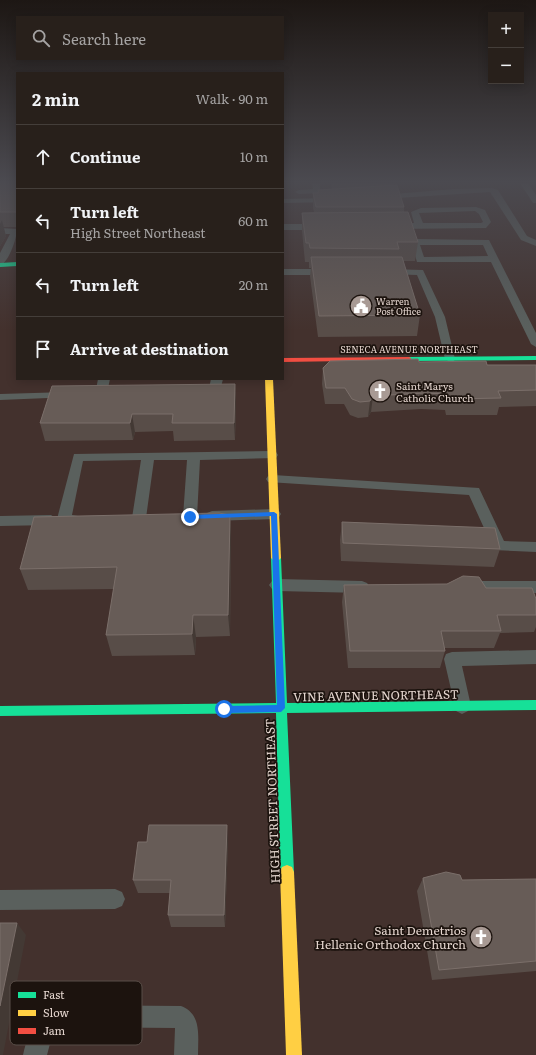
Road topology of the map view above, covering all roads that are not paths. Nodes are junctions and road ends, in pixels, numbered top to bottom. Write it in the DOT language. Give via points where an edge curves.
graph roads {
  1 [pos="15,232"];
  2 [pos="520,232"];
  3 [pos="536,243"];
  4 [pos="494,259"];
  5 [pos="0,264"];
  6 [pos="16,264"];
  7 [pos="284,272"];
  8 [pos="337,272"];
  9 [pos="375,272"];
  10 [pos="536,344"];
  11 [pos="536,358"];
  12 [pos="450,359"];
  13 [pos="284,360"];
  14 [pos="104,380"];
  15 [pos="217,380"];
  16 [pos="269,380"];
  17 [pos="77,395"];
  18 [pos="0,397"];
  19 [pos="194,397"];
  20 [pos="119,398"];
  21 [pos="272,455"];
  22 [pos="194,456"];
  23 [pos="148,457"];
  24 [pos="273,479"];
  25 [pos="274,514"];
  26 [pos="175,517"];
  27 [pos="190,517"];
  28 [pos="139,518"];
  29 [pos="154,518"];
  30 [pos="94,519"];
  31 [pos="124,519"];
  32 [pos="0,520"];
  33 [pos="64,520"];
  34 [pos="536,547"];
  35 [pos="277,585"];
  36 [pos="373,587"];
  37 [pos="451,587"];
  38 [pos="536,587"];
  39 [pos="536,657"];
  40 [pos="536,704"];
  41 [pos="462,706"];
  42 [pos="281,708"];
  43 [pos="0,711"];
  44 [pos="115,899"];
  45 [pos="0,900"];
  46 [pos="142,1017"];
  47 [pos="37,1045"];
  48 [pos="35,1055"];
  49 [pos="186,1055"];
  50 [pos="294,1055"];
  1 -- 5 [label="lane"];
  2 -- 3 [label="lane" via="524,238"];
  4 -- 4 [label="lane" via="486,242 415,242 420,260"];
  4 -- 10 [label="lane"];
  5 -- 6 [label="street"];
  7 -- 8 [label="lane"];
  9 -- 12 [label="lane" via="420,272 440,318"];
  11 -- 12 [label="street, SENECA AVENUE NORTHEAST"];
  12 -- 13 [label="street, SENECA AVENUE NORTHEAST"];
  14 -- 20 [label="lane" via="101,395"];
  15 -- 19 [label="lane" via="213,395"];
  16 -- 21 [label="street, HIGH STREET NORTHEAST"];
  17 -- 18 [label="lane"];
  21 -- 22 [label="lane"];
  21 -- 24 [label="street, HIGH STREET NORTHEAST"];
  22 -- 23 [label="lane"];
  22 -- 27 [label="lane"];
  23 -- 28 [label="lane"];
  23 -- 33 [label="lane" via="78,458"];
  24 -- 25 [label="street, HIGH STREET NORTHEAST"];
  24 -- 34 [label="lane" via="474,490 499,546"];
  25 -- 27 [label="lane"];
  25 -- 35 [label="street, HIGH STREET NORTHEAST"];
  26 -- 27 [label="lane"];
  28 -- 29 [label="lane"];
  28 -- 31 [label="lane"];
  30 -- 33 [label="lane"];
  32 -- 33 [label="lane"];
  35 -- 36 [label="lane"];
  35 -- 42 [label="street, HIGH STREET NORTHEAST"];
  37 -- 38 [label="lane"];
  39 -- 41 [label="lane" via="452,659"];
  40 -- 41 [label="street, VINE AVENUE NORTHEAST"];
  41 -- 42 [label="street, VINE AVENUE NORTHEAST"];
  42 -- 43 [label="street, VINE AVENUE NORTHEAST"];
  42 -- 50 [label="street, HIGH STREET NORTHEAST"];
  44 -- 45 [label="lane"];
  46 -- 49 [label="lane" via="181,1017 187,1026"];
  47 -- 48 [label="lane"];
}
